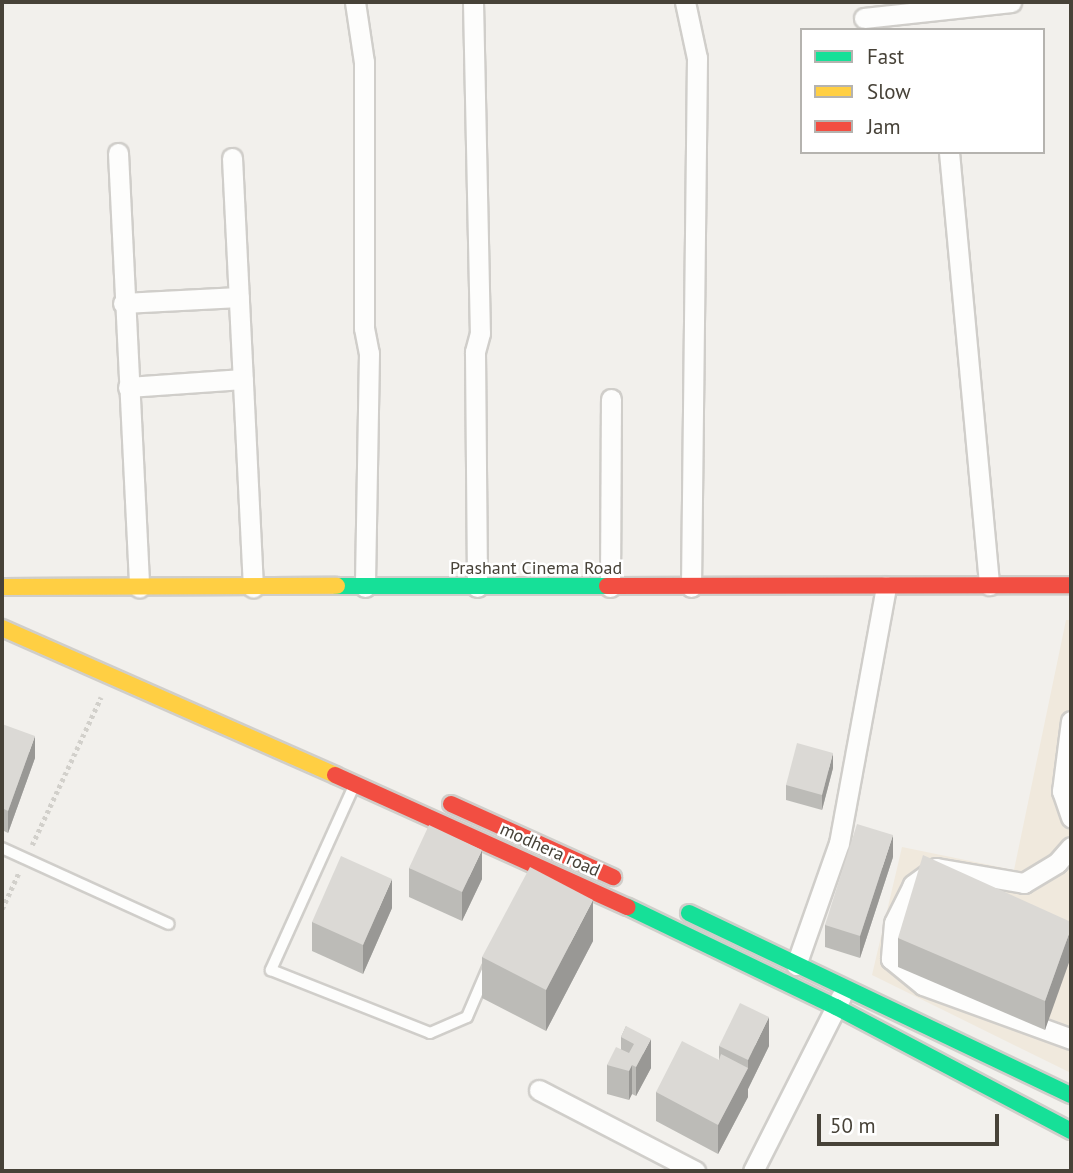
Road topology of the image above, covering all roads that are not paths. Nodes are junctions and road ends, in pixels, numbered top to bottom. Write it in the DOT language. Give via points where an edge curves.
graph roads {
  1 [pos="355,2"];
  2 [pos="473,2"];
  3 [pos="685,2"];
  4 [pos="1011,2"];
  5 [pos="936,14"];
  6 [pos="864,18"];
  7 [pos="118,153"];
  8 [pos="949,154"];
  9 [pos="232,158"];
  10 [pos="239,297"];
  11 [pos="123,303"];
  12 [pos="243,379"];
  13 [pos="128,387"];
  14 [pos="611,399"];
  15 [pos="989,585"];
  16 [pos="1071,585"];
  17 [pos="886,586"];
  18 [pos="2,587"];
  19 [pos="139,587"];
  20 [pos="253,587"];
  21 [pos="365,587"];
  22 [pos="478,587"];
  23 [pos="610,587"];
  24 [pos="691,587"];
  25 [pos="2,628"];
  26 [pos="1071,721"];
  27 [pos="355,784"];
  28 [pos="441,800"];
  29 [pos="1071,817"];
  30 [pos="2,848"];
  31 [pos="1071,848"];
  32 [pos="628,884"];
  33 [pos="676,907"];
  34 [pos="169,924"];
  35 [pos="494,953"];
  36 [pos="796,965"];
  37 [pos="845,988"];
  38 [pos="836,1007"];
  39 [pos="1071,1040"];
  40 [pos="1067,1086"];
  41 [pos="539,1090"];
  42 [pos="1071,1131"];
  43 [pos="695,1171"];
  44 [pos="753,1171"];
  1 -- 21 [label="street" via="364,62 364,328 369,353"];
  2 -- 22 [label="street" via="480,333 475,352"];
  3 -- 24 [label="street" via="698,58"];
  4 -- 5 [label="street"];
  5 -- 6 [label="street"];
  7 -- 11 [label="street"];
  8 -- 15 [label="street"];
  9 -- 10 [label="street"];
  10 -- 11 [label="street"];
  10 -- 12 [label="street"];
  11 -- 13 [label="street"];
  12 -- 13 [label="street"];
  12 -- 20 [label="street"];
  13 -- 19 [label="street"];
  14 -- 23 [label="street"];
  15 -- 16 [label="main road, Prashant Cinema Road"];
  15 -- 17 [label="main road, Prashant Cinema Road"];
  17 -- 24 [label="main road, Prashant Cinema Road"];
  17 -- 36 [label="street" via="839,843"];
  18 -- 19 [label="main road, Prashant Cinema Road"];
  19 -- 20 [label="main road, Prashant Cinema Road"];
  20 -- 21 [label="main road, Prashant Cinema Road"];
  21 -- 22 [label="main road, Prashant Cinema Road"];
  22 -- 23 [label="main road, Prashant Cinema Road"];
  23 -- 24 [label="main road, Prashant Cinema Road"];
  25 -- 27 [label="main road, modhera road"];
  26 -- 29 [label="street" via="1062,791"];
  27 -- 35 [label="lane" via="271,970 430,1032 467,1017"];
  27 -- 38 [label="main road, modhera road" via="529,869"];
  28 -- 32 [label="main road"];
  30 -- 34 [label="lane"];
  31 -- 39 [label="street" via="1058,863 1024,883 936,868 913,884 903,904 894,923 891,959 923,985"];
  33 -- 36 [label="main road"];
  36 -- 37 [label="main road"];
  37 -- 38 [label="street"];
  37 -- 40 [label="main road"];
  38 -- 42 [label="main road, modhera road"];
  38 -- 44 [label="street"];
  41 -- 43 [label="street"];
}
